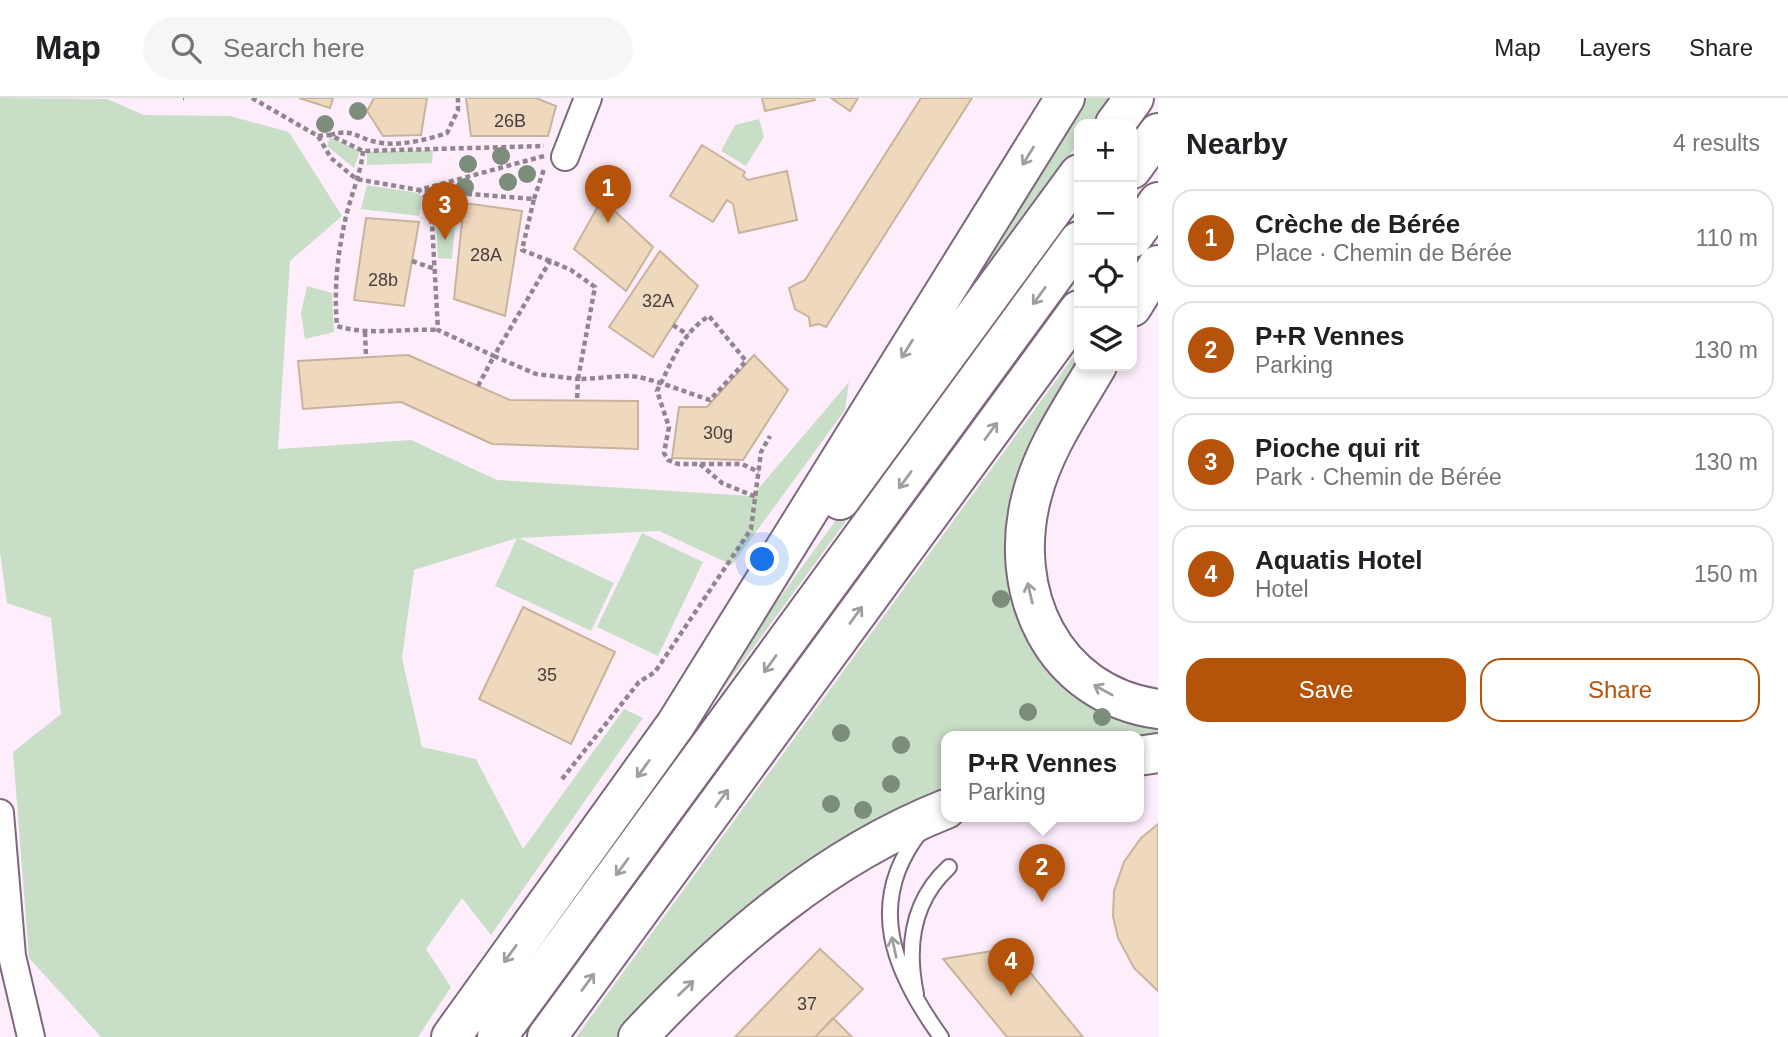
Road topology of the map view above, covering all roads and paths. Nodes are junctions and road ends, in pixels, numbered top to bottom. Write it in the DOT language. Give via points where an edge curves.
graph roads {
  1 [pos="252,98"];
  2 [pos="458,98"];
  3 [pos="588,98"];
  4 [pos="1065,98"];
  5 [pos="1135,98"];
  6 [pos="1119,119"];
  7 [pos="1158,133"];
  8 [pos="330,135"];
  9 [pos="318,136"];
  10 [pos="363,151"];
  11 [pos="566,153"];
  12 [pos="1137,162"];
  13 [pos="356,179"];
  14 [pos="1074,181"];
  15 [pos="419,190"];
  16 [pos="534,199"];
  17 [pos="1158,202"];
  18 [pos="1137,231"];
  19 [pos="1076,245"];
  20 [pos="412,261"];
  21 [pos="550,261"];
  22 [pos="1158,265"];
  23 [pos="435,269"];
  24 [pos="1137,299"];
  25 [pos="1074,317"];
  26 [pos="673,325"];
  27 [pos="438,330"];
  28 [pos="365,332"];
  29 [pos="688,335"];
  30 [pos="494,356"];
  31 [pos="366,357"];
  32 [pos="1094,371"];
  33 [pos="578,379"];
  34 [pos="660,385"];
  35 [pos="478,386"];
  36 [pos="577,401"];
  37 [pos="770,436"];
  38 [pos="700,464"];
  39 [pos="759,472"];
  40 [pos="756,497"];
  41 [pos="1158,709"];
  42 [pos="676,724"];
  43 [pos="562,779"];
  44 [pos="941,811"];
  45 [pos="941,812"];
  46 [pos="0,813"];
  47 [pos="949,867"];
  48 [pos="921,1009"];
  49 [pos="32,1037"];
  50 [pos="451,1037"];
  51 [pos="497,1037"];
  52 [pos="547,1037"];
  53 [pos="638,1037"];
  54 [pos="941,1037"];
  1 -- 9 [label="path"];
  2 -- 8 [label="path" via="458,110 447,133 425,140 376,142 346,131"];
  3 -- 11 [label="street"];
  4 -- 42 [label="highway, one-way"];
  5 -- 6 [label="highway"];
  7 -- 12 [label="highway"];
  8 -- 9 [label="path"];
  8 -- 10 [label="path"];
  9 -- 13 [label="path" via="331,158"];
  10 -- 11 [label="path" via="542,145"];
  10 -- 13 [label="path"];
  13 -- 15 [label="path"];
  13 -- 28 [label="path" via="334,295 337,326"];
  14 -- 42 [label="highway"];
  15 -- 16 [label="path"];
  15 -- 16 [label="path" via="549,155"];
  15 -- 23 [label="path" via="432,223"];
  16 -- 21 [label="path" via="522,250"];
  17 -- 18 [label="highway"];
  19 -- 51 [label="highway, one-way"];
  20 -- 23 [label="path"];
  21 -- 30 [label="path"];
  21 -- 33 [label="path" via="595,287"];
  22 -- 24 [label="highway"];
  23 -- 27 [label="path"];
  52 -- 25 [label="highway, one-way"];
  26 -- 29 [label="path"];
  27 -- 28 [label="path"];
  27 -- 30 [label="path"];
  28 -- 31 [label="path"];
  29 -- 34 [label="path"];
  29 -- 34 [label="path" via="709,316 746,361 710,400"];
  30 -- 33 [label="path" via="536,374"];
  30 -- 35 [label="path"];
  41 -- 32 [label="highway, one-way" via="1102,691 1059,654 1038,619 1025,569 1028,513 1039,473"];
  33 -- 34 [label="path" via="632,375"];
  33 -- 36 [label="path"];
  34 -- 38 [label="path" via="657,391 669,427 664,453 678,464"];
  37 -- 39 [label="path" via="761,452"];
  38 -- 39 [label="path" via="742,464"];
  38 -- 40 [label="path" via="722,483"];
  39 -- 40 [label="path"];
  40 -- 43 [label="path" via="751,530 655,672 639,682"];
  42 -- 50 [label="highway, one-way"];
  53 -- 44 [label="highway, one-way" via="720,955 785,901 876,841"];
  48 -- 45 [label="lane, one-way" via="906,986 895,955 890,916 904,856"];
  46 -- 49 [label="street" via="12,956"];
  47 -- 48 [label="lane" via="922,899 914,925 912,968"];
  48 -- 54 [label="lane"];
}
